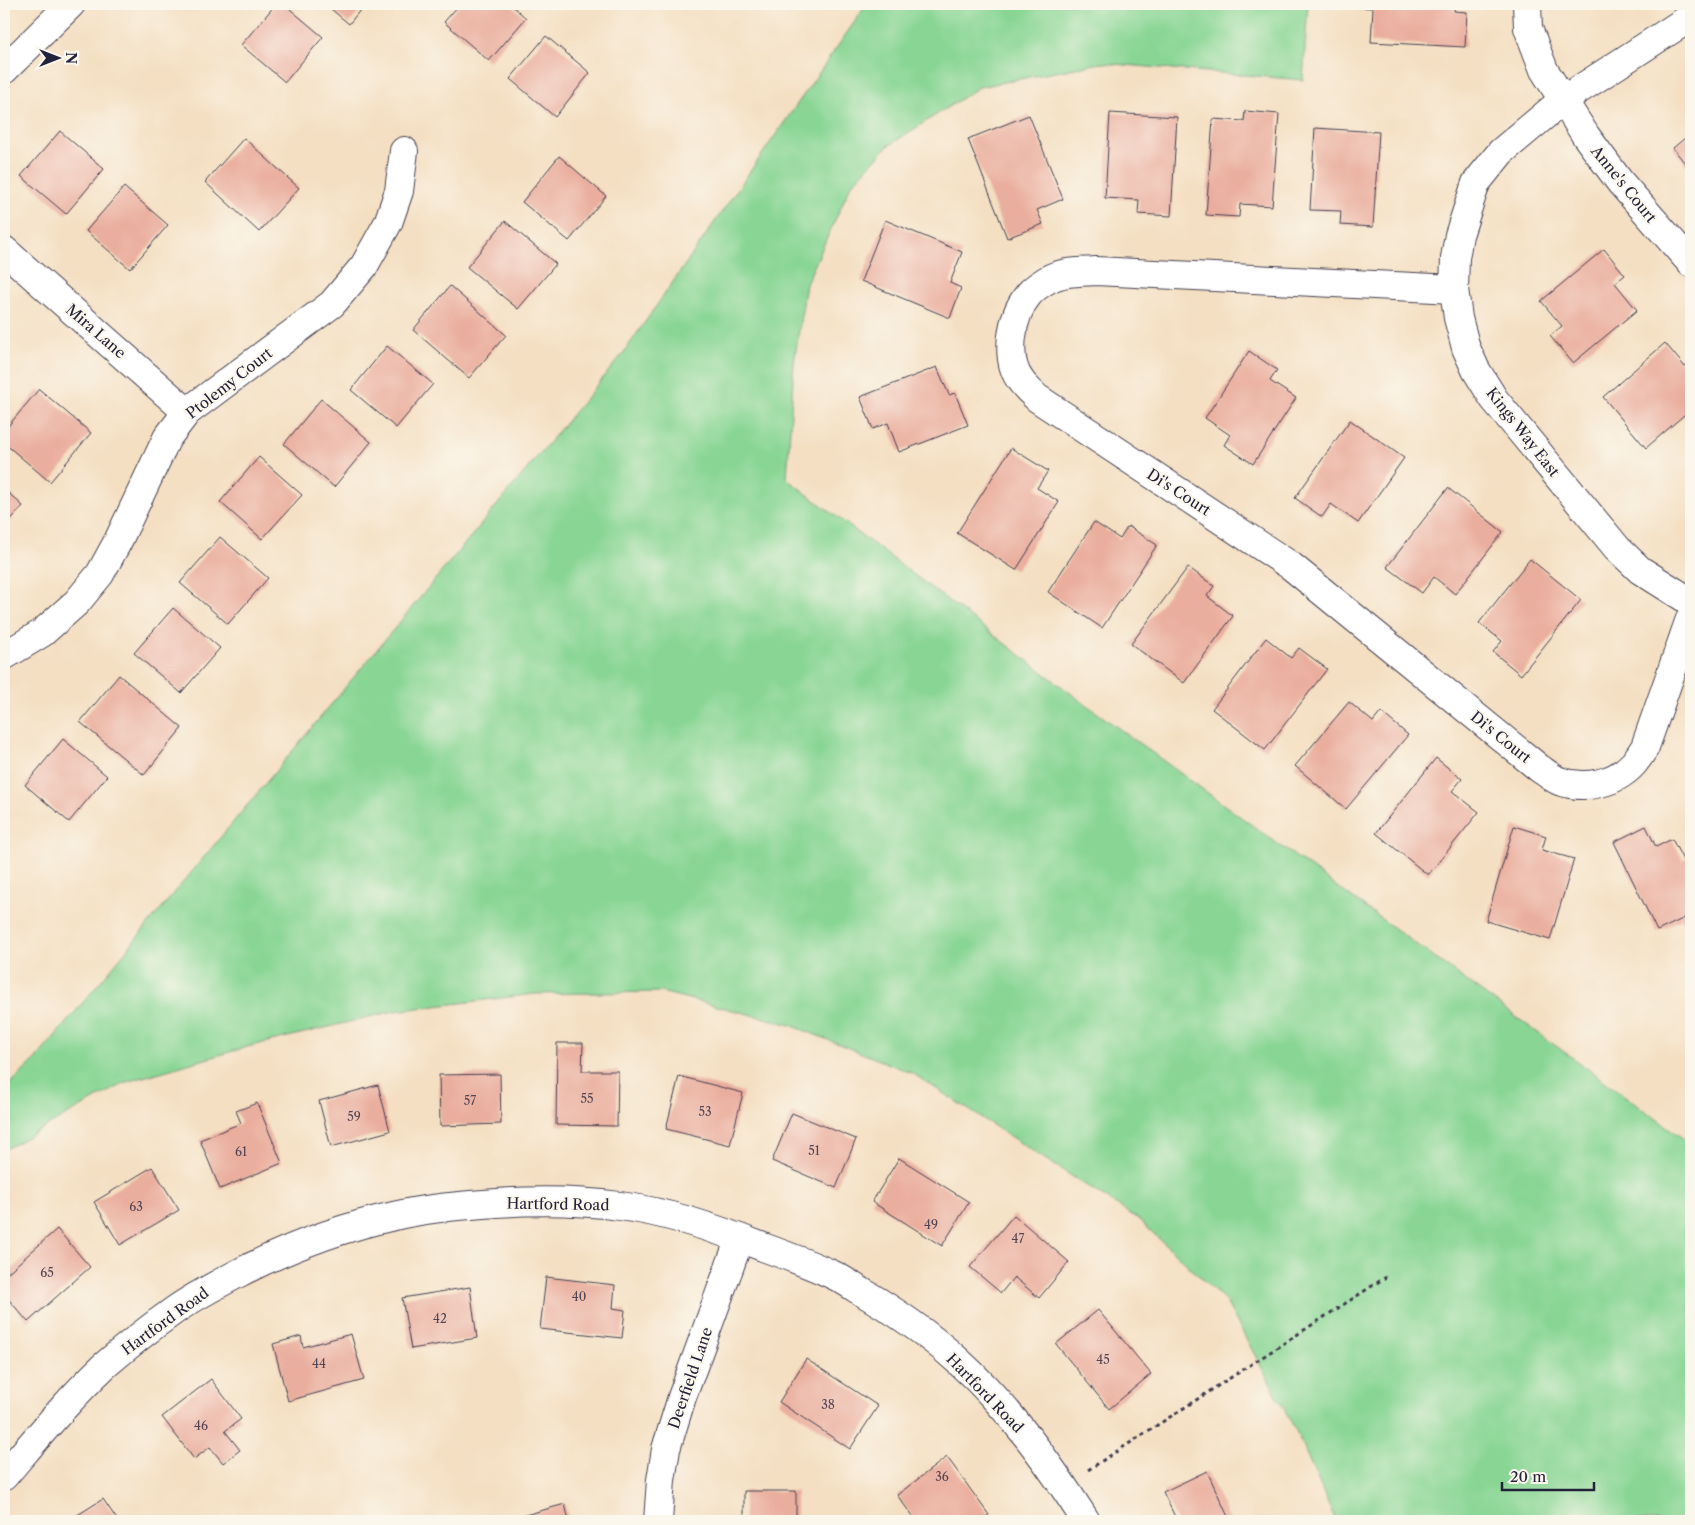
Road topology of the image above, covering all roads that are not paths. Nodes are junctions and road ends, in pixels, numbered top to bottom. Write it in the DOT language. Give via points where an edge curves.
graph roads {
  1 [pos="71,4"];
  2 [pos="1527,4"];
  3 [pos="1691,17"];
  4 [pos="4,70"];
  5 [pos="1563,100"];
  6 [pos="404,151"];
  7 [pos="4,250"];
  8 [pos="1691,263"];
  9 [pos="1454,289"];
  10 [pos="188,412"];
  11 [pos="1691,602"];
  12 [pos="1691,616"];
  13 [pos="4,656"];
  14 [pos="740,1238"];
  15 [pos="4,1476"];
  16 [pos="658,1521"];
  17 [pos="1086,1521"];
  1 -- 4 [label="street"];
  2 -- 5 [label="street, Anne's Court" via="1528,28 1534,46 1544,70"];
  3 -- 5 [label="street, Kings Way East"];
  5 -- 8 [label="street, Anne's Court" via="1615,175"];
  5 -- 9 [label="street, Kings Way East" via="1501,152 1476,183 1459,235"];
  6 -- 10 [label="street, Ptolemy Court" via="399,191 388,224 364,266 332,304"];
  7 -- 10 [label="street, Mira Lane"];
  9 -- 11 [label="street, Kings Way East" via="1466,348 1494,399 1617,548 1640,570"];
  9 -- 12 [label="street, Di's Court" via="1068,272 1048,279 1029,294 1017,314 1011,334 1012,358 1020,380 1037,398 1291,566 1538,768 1557,780 1591,786 1622,774 1634,763 1646,747"];
  10 -- 13 [label="street, Ptolemy Court" via="167,438 100,574 78,602 42,633"];
  14 -- 15 [label="street, Hartford Road" via="656,1212 548,1201 468,1205 397,1215 323,1236 255,1265 176,1309 105,1366"];
  14 -- 16 [label="street, Deerfield Lane" via="666,1449"];
  14 -- 17 [label="street, Hartford Road" via="832,1274 876,1300 956,1360 1034,1444"];
}
